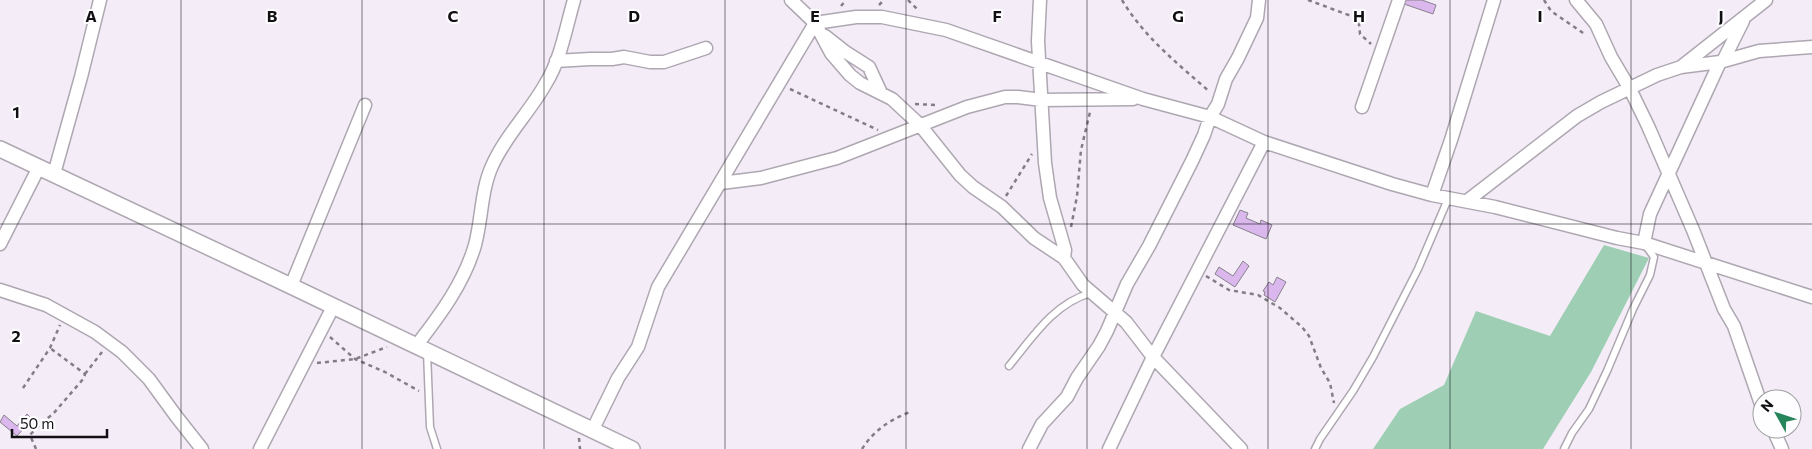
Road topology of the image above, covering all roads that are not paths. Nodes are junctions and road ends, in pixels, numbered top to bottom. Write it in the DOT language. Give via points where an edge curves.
graph roads {
  1 [pos="100,0"];
  2 [pos="574,0"];
  3 [pos="791,0"];
  4 [pos="1040,0"];
  5 [pos="1259,0"];
  6 [pos="1399,0"];
  7 [pos="1494,0"];
  8 [pos="1576,0"];
  9 [pos="1766,0"];
  10 [pos="1744,19"];
  11 [pos="818,28"];
  12 [pos="1812,47"];
  13 [pos="706,48"];
  14 [pos="556,60"];
  15 [pos="1722,60"];
  16 [pos="1040,63"];
  17 [pos="1681,67"];
  18 [pos="1630,89"];
  19 [pos="887,96"];
  20 [pos="1143,99"];
  21 [pos="1042,100"];
  22 [pos="365,105"];
  23 [pos="1362,107"];
  24 [pos="1210,117"];
  25 [pos="920,125"];
  26 [pos="1264,142"];
  27 [pos="0,149"];
  28 [pos="39,167"];
  29 [pos="1668,173"];
  30 [pos="54,174"];
  31 [pos="721,184"];
  32 [pos="1432,195"];
  33 [pos="1448,199"];
  34 [pos="1467,201"];
  35 [pos="1644,243"];
  36 [pos="0,244"];
  37 [pos="1064,258"];
  38 [pos="1705,262"];
  39 [pos="291,286"];
  40 [pos="0,290"];
  41 [pos="1092,293"];
  42 [pos="1812,297"];
  43 [pos="333,307"];
  44 [pos="1116,312"];
  45 [pos="422,349"];
  46 [pos="1153,357"];
  47 [pos="1009,366"];
  48 [pos="1756,389"];
  49 [pos="592,431"];
  50 [pos="1315,448"];
  51 [pos="202,449"];
  52 [pos="260,449"];
  53 [pos="437,449"];
  54 [pos="632,449"];
  55 [pos="1029,449"];
  56 [pos="1109,449"];
  57 [pos="1241,449"];
  58 [pos="1564,449"];
  1 -- 30 [label="street"];
  2 -- 14 [label="street"];
  3 -- 11 [label="street"];
  4 -- 16 [label="street"];
  5 -- 24 [label="street" via="1257,18"];
  6 -- 23 [label="street"];
  7 -- 32 [label="street"];
  8 -- 18 [label="street" via="1596,24"];
  9 -- 10 [label="street"];
  10 -- 15 [label="street"];
  10 -- 17 [label="street"];
  11 -- 16 [label="street" via="866,16 898,19 946,30"];
  11 -- 19 [label="street" via="869,67"];
  11 -- 19 [label="street" via="850,75"];
  11 -- 31 [label="street" via="780,84"];
  12 -- 15 [label="street" via="1759,51"];
  13 -- 14 [label="street" via="664,62 624,57"];
  14 -- 45 [label="street" via="539,96 492,167 467,268"];
  15 -- 17 [label="street"];
  15 -- 29 [label="street"];
  16 -- 20 [label="street"];
  16 -- 21 [label="street"];
  17 -- 18 [label="street"];
  18 -- 29 [label="street"];
  18 -- 34 [label="street" via="1577,116"];
  19 -- 25 [label="street"];
  20 -- 21 [label="street"];
  20 -- 24 [label="street"];
  21 -- 25 [label="street" via="1005,97"];
  21 -- 37 [label="street" via="1047,180"];
  22 -- 39 [label="street"];
  24 -- 26 [label="street"];
  24 -- 44 [label="street" via="1192,161 1126,284"];
  25 -- 31 [label="street" via="837,158 761,178"];
  25 -- 37 [label="street" via="960,175 1002,207 1034,238"];
  26 -- 32 [label="street"];
  26 -- 46 [label="street"];
  27 -- 28 [label="street"];
  28 -- 30 [label="street"];
  28 -- 36 [label="street"];
  29 -- 35 [label="street" via="1650,214"];
  29 -- 38 [label="street"];
  30 -- 39 [label="street"];
  31 -- 49 [label="street" via="658,287 638,347 618,378"];
  32 -- 33 [label="street"];
  33 -- 34 [label="street"];
  33 -- 50 [label="lane" via="1389,326 1353,391"];
  34 -- 35 [label="street"];
  35 -- 38 [label="street"];
  35 -- 58 [label="lane" via="1654,257 1650,275 1598,392"];
  37 -- 41 [label="street"];
  38 -- 42 [label="street"];
  38 -- 48 [label="street" via="1734,326"];
  39 -- 43 [label="street"];
  40 -- 51 [label="street" via="37,301 62,313 122,352 150,380"];
  41 -- 44 [label="street"];
  41 -- 47 [label="lane" via="1078,296 1059,309"];
  43 -- 45 [label="street"];
  43 -- 52 [label="street"];
  44 -- 46 [label="street"];
  44 -- 55 [label="street" via="1067,398 1042,424"];
  45 -- 49 [label="street"];
  45 -- 53 [label="lane" via="430,427"];
  46 -- 56 [label="street"];
  46 -- 57 [label="street"];
  49 -- 54 [label="street"];
}
